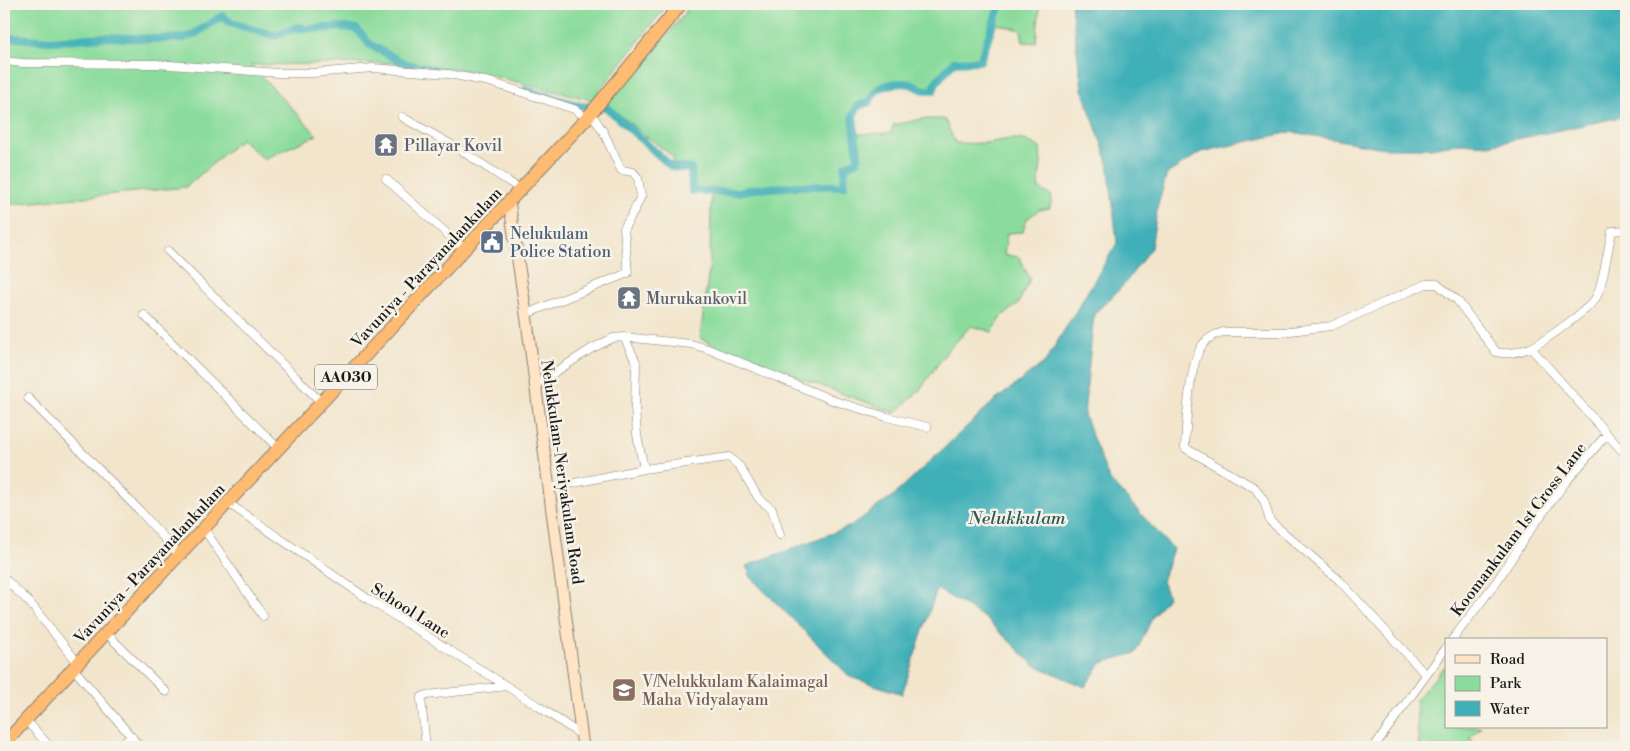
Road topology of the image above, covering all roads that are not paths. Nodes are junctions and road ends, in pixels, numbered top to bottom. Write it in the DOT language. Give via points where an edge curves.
graph roads {
  1 [pos="681,4"];
  2 [pos="4,61"];
  3 [pos="589,116"];
  4 [pos="402,117"];
  5 [pos="386,179"];
  6 [pos="520,189"];
  7 [pos="509,201"];
  8 [pos="1626,230"];
  9 [pos="464,249"];
  10 [pos="168,251"];
  11 [pos="526,314"];
  12 [pos="144,315"];
  13 [pos="624,337"];
  14 [pos="1531,348"];
  15 [pos="536,385"];
  16 [pos="28,398"];
  17 [pos="322,403"];
  18 [pos="927,427"];
  19 [pos="1607,434"];
  20 [pos="279,449"];
  21 [pos="1626,455"];
  22 [pos="644,469"];
  23 [pos="549,488"];
  24 [pos="228,503"];
  25 [pos="204,529"];
  26 [pos="780,535"];
  27 [pos="180,556"];
  28 [pos="4,578"];
  29 [pos="263,616"];
  30 [pos="106,633"];
  31 [pos="1454,638"];
  32 [pos="1445,649"];
  33 [pos="76,665"];
  34 [pos="1426,675"];
  35 [pos="507,686"];
  36 [pos="166,692"];
  37 [pos="26,720"];
  38 [pos="581,735"];
  39 [pos="132,737"];
  40 [pos="4,744"];
  41 [pos="50,747"];
  42 [pos="117,747"];
  43 [pos="140,747"];
  44 [pos="426,747"];
  45 [pos="583,747"];
  46 [pos="1374,747"];
  1 -- 3 [label="highway, Vavuniya - Parayanalankulam / AA030"];
  2 -- 3 [label="street" via="156,64 280,73 373,68 449,74 490,82"];
  3 -- 6 [label="highway, Vavuniya - Parayanalankulam / AA030"];
  3 -- 11 [label="street" via="604,133 620,170 633,172 638,178 640,196 624,228 628,273"];
  4 -- 6 [label="street"];
  5 -- 9 [label="street"];
  6 -- 7 [label="highway, Vavuniya - Parayanalankulam / AA030"];
  7 -- 9 [label="highway, Vavuniya - Parayanalankulam / AA030"];
  7 -- 11 [label="main road, Nelukkulam-Neriyakulam Road"];
  8 -- 14 [label="street" via="1612,231 1595,300"];
  9 -- 17 [label="highway, Vavuniya - Parayanalankulam / AA030"];
  10 -- 17 [label="street"];
  11 -- 15 [label="main road, Nelukkulam-Neriyakulam Road"];
  12 -- 20 [label="street"];
  13 -- 15 [label="street" via="613,338 591,349"];
  13 -- 18 [label="street" via="691,344 708,349 835,401"];
  13 -- 22 [label="street" via="636,362 637,435"];
  14 -- 19 [label="street"];
  14 -- 34 [label="street" via="1503,354 1496,352 1457,300 1437,284 1426,284 1331,326 1282,332 1215,334 1203,344 1196,358 1187,409 1185,448 1255,488 1264,501 1270,521 1339,580"];
  15 -- 23 [label="main road, Nelukkulam-Neriyakulam Road"];
  16 -- 27 [label="street"];
  17 -- 20 [label="highway, Vavuniya - Parayanalankulam / AA030"];
  19 -- 21 [label="street, Koomankulam 1st Cross Lane"];
  19 -- 31 [label="street, Koomankulam 1st Cross Lane" via="1554,498"];
  20 -- 24 [label="highway, Vavuniya - Parayanalankulam / AA030"];
  22 -- 23 [label="street"];
  22 -- 26 [label="street" via="729,457 740,468 759,499 772,509"];
  23 -- 38 [label="main road, Nelukkulam-Neriyakulam Road"];
  24 -- 25 [label="highway, Vavuniya - Parayanalankulam / AA030"];
  24 -- 35 [label="street, School Lane" via="368,600"];
  25 -- 27 [label="highway, Vavuniya - Parayanalankulam / AA030"];
  25 -- 29 [label="street"];
  27 -- 30 [label="highway, Vavuniya - Parayanalankulam / AA030"];
  28 -- 33 [label="street" via="30,602"];
  30 -- 33 [label="highway, Vavuniya - Parayanalankulam / AA030"];
  30 -- 36 [label="street"];
  32 -- 34 [label="street"];
  33 -- 37 [label="highway, Vavuniya - Parayanalankulam / AA030"];
  33 -- 39 [label="street"];
  34 -- 46 [label="street"];
  35 -- 38 [label="street, School Lane"];
  35 -- 44 [label="street" via="422,697"];
  37 -- 40 [label="highway, Vavuniya - Parayanalankulam / AA030"];
  37 -- 41 [label="street"];
  38 -- 45 [label="main road, Nelukkulam-Neriyakulam Road"];
  39 -- 42 [label="street"];
  39 -- 43 [label="street"];
}
